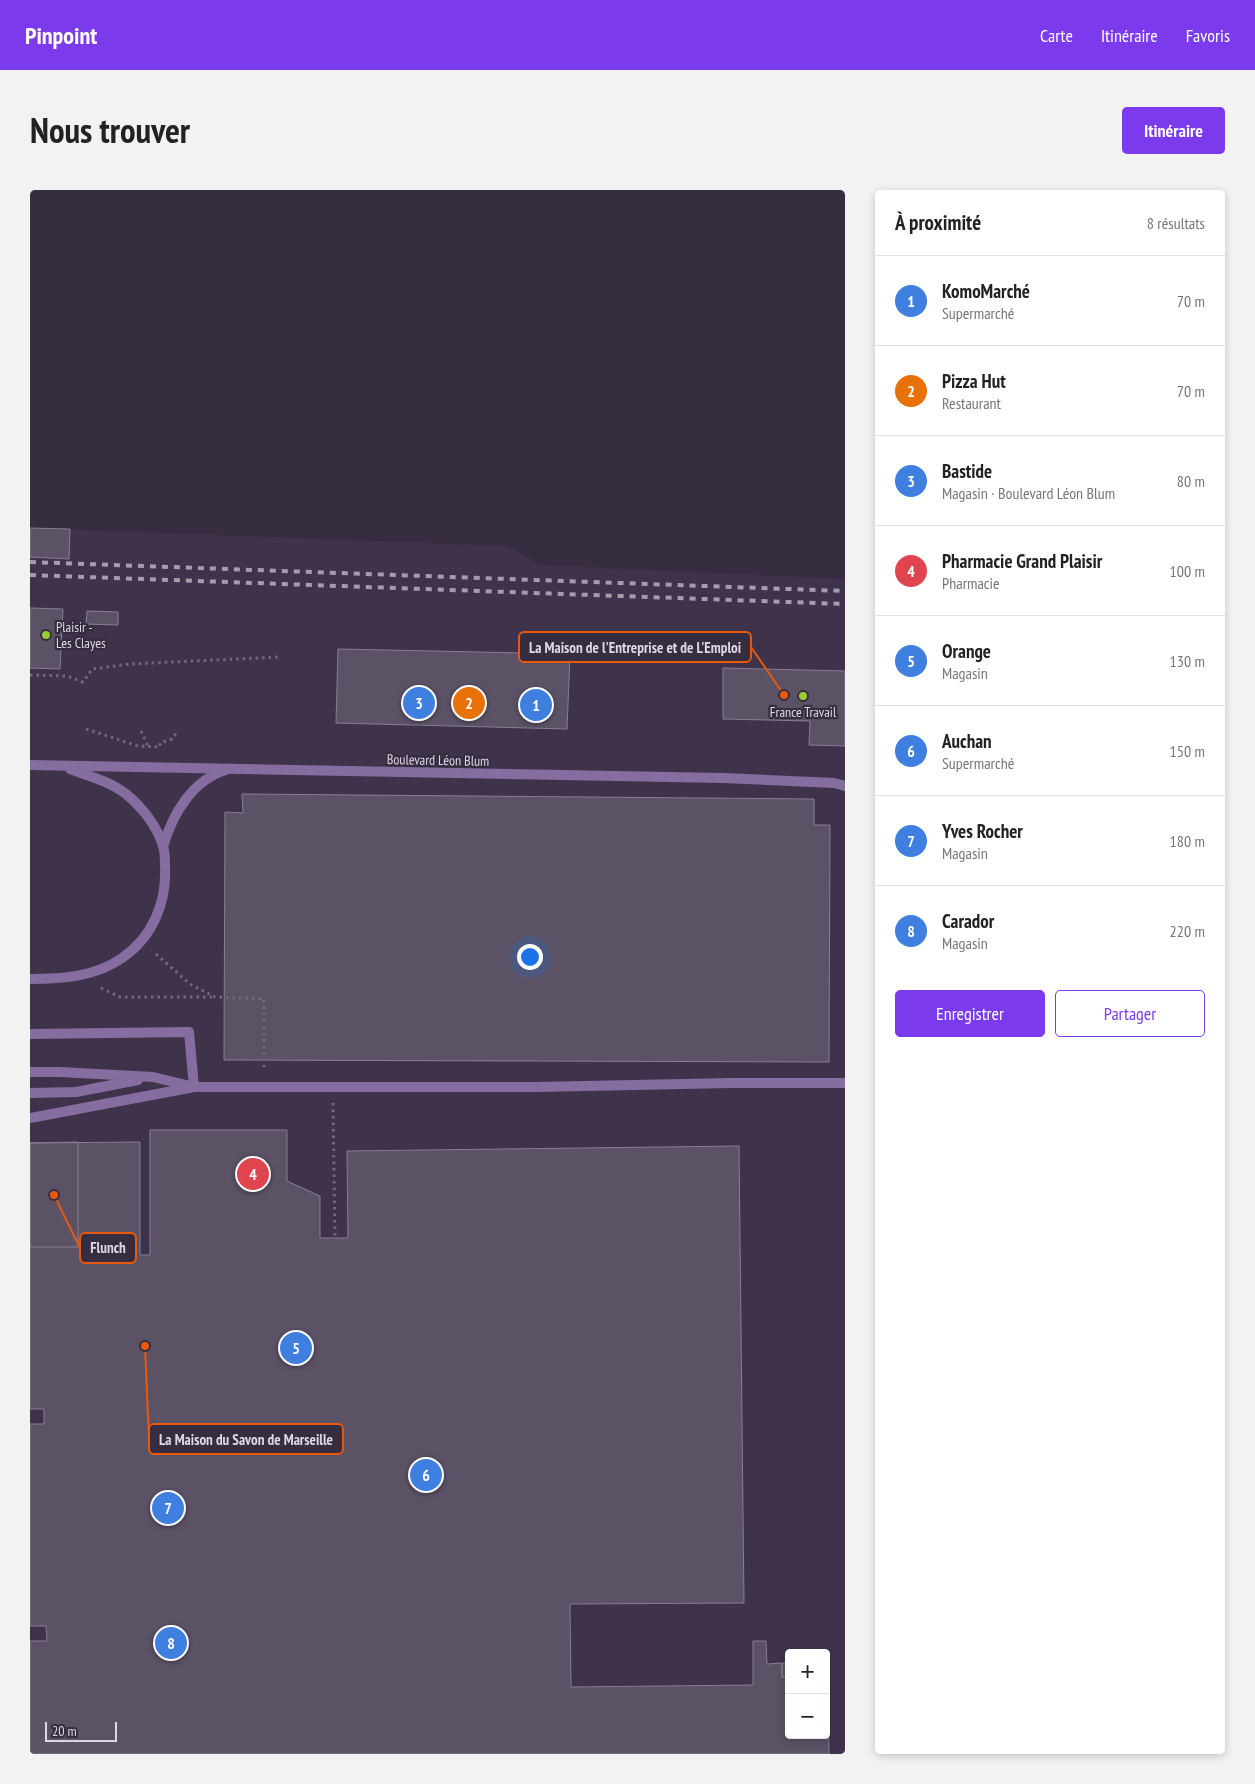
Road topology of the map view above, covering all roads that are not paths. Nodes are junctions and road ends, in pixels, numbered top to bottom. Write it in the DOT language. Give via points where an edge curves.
graph roads {
  1 [pos="30,765"];
  2 [pos="62,766"];
  3 [pos="230,768"];
  4 [pos="845,786"];
  5 [pos="163,847"];
  6 [pos="30,979"];
  7 [pos="30,1034"];
  8 [pos="30,1072"];
  9 [pos="153,1077"];
  10 [pos="845,1083"];
  11 [pos="194,1087"];
  12 [pos="30,1093"];
  13 [pos="30,1118"];
  1 -- 2 [label="street, Boulevard Léon Blum"];
  2 -- 3 [label="street, Boulevard Léon Blum"];
  2 -- 5 [label="street" via="100,779 125,794 142,809"];
  3 -- 4 [label="street, Boulevard Léon Blum" via="723,778 834,782"];
  3 -- 5 [label="street" via="206,780 185,800"];
  5 -- 6 [label="street" via="166,880 158,914 147,934 132,950 98,970 78,976"];
  7 -- 11 [label="street" via="189,1032"];
  8 -- 9 [label="street"];
  9 -- 11 [label="street"];
  9 -- 12 [label="street" via="76,1092"];
  10 -- 11 [label="street"];
  11 -- 13 [label="street"];
}
